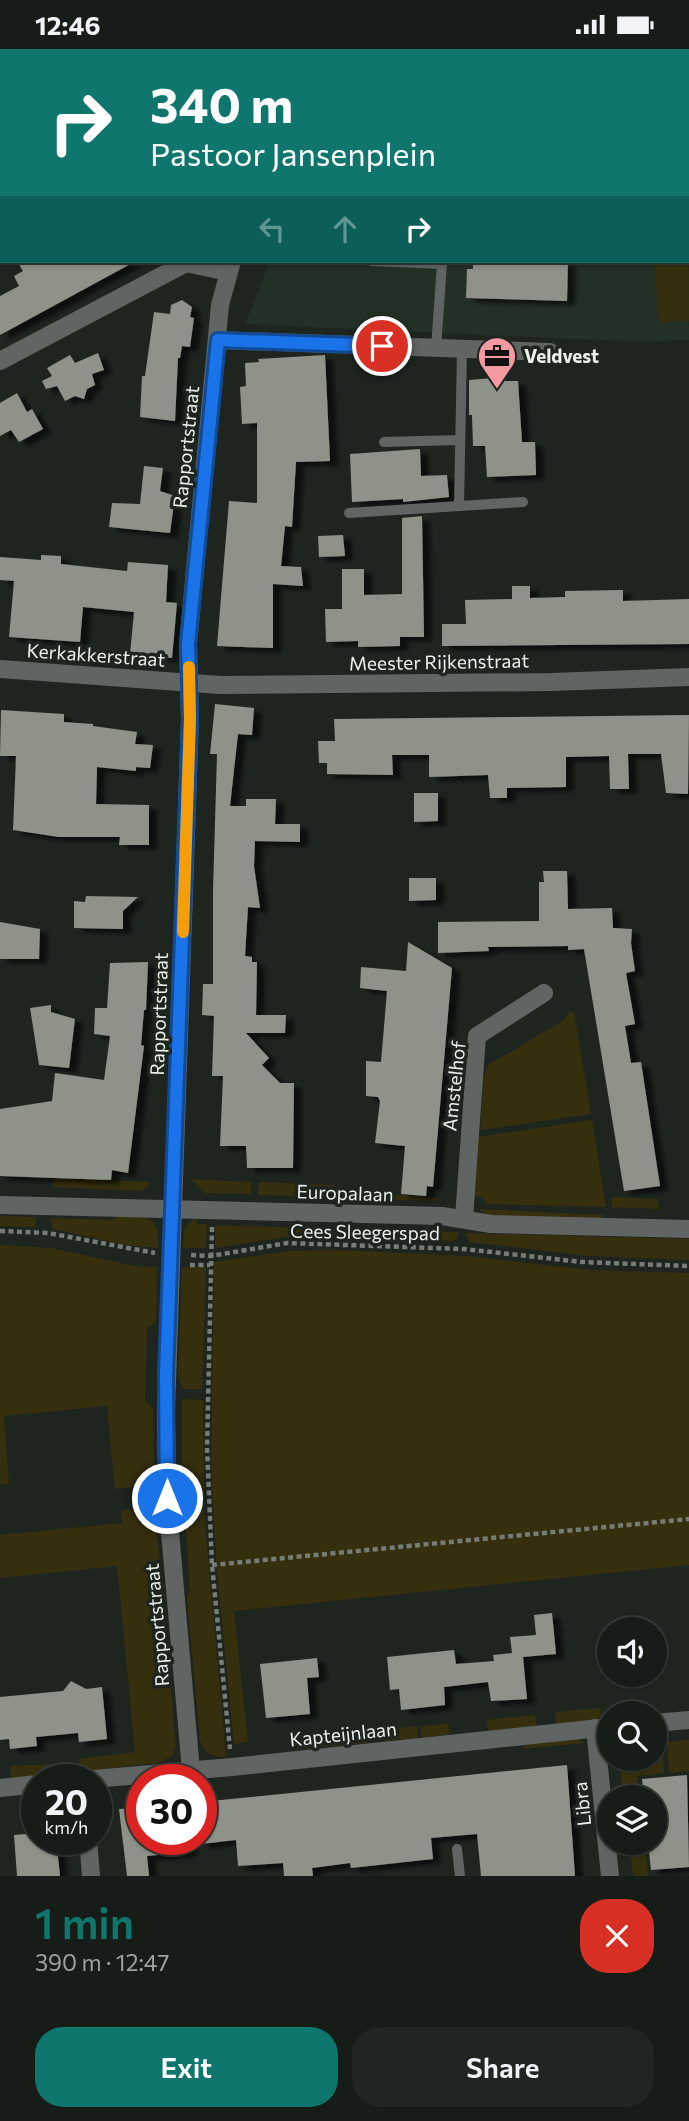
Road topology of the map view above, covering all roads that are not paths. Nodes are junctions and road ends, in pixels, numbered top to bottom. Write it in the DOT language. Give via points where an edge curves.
graph roads {
  1 [pos="419,263"];
  2 [pos="230,266"];
  3 [pos="218,340"];
  4 [pos="436,348"];
  5 [pos="462,349"];
  6 [pos="550,352"];
  7 [pos="0,361"];
  8 [pos="460,440"];
  9 [pos="384,442"];
  10 [pos="523,502"];
  11 [pos="459,506"];
  12 [pos="349,513"];
  13 [pos="0,669"];
  14 [pos="689,677"];
  15 [pos="189,684"];
  16 [pos="544,992"];
  17 [pos="0,1205"];
  18 [pos="173,1208"];
  19 [pos="464,1218"];
  20 [pos="689,1229"];
  21 [pos="689,1720"];
  22 [pos="667,1722"];
  23 [pos="597,1728"];
  24 [pos="190,1764"];
  25 [pos="217,1768"];
  26 [pos="604,1771"];
  27 [pos="21,1786"];
  28 [pos="0,1788"];
  29 [pos="457,1849"];
  30 [pos="89,1855"];
  31 [pos="91,1876"];
  32 [pos="460,1876"];
  33 [pos="610,1876"];
  1 -- 4 [label="lane" via="442,264"];
  2 -- 3 [label="street, Rapportstraat" via="220,305"];
  2 -- 7 [label="street" via="186,264"];
  3 -- 4 [label="street"];
  3 -- 15 [label="street, Rapportstraat" via="188,644"];
  4 -- 5 [label="street"];
  5 -- 6 [label="street"];
  5 -- 8 [label="lane"];
  8 -- 9 [label="lane"];
  8 -- 11 [label="lane"];
  10 -- 11 [label="lane"];
  11 -- 12 [label="lane"];
  13 -- 15 [label="street, Kerkakkerstraat"];
  14 -- 15 [label="street, Meester Rijkenstraat"];
  15 -- 18 [label="street, Rapportstraat"];
  16 -- 19 [label="street, Amstelhof" via="477,1036"];
  17 -- 18 [label="street, Europalaan"];
  18 -- 19 [label="street, Europalaan"];
  18 -- 24 [label="street, Rapportstraat" via="166,1375 167,1498"];
  19 -- 20 [label="street, Europalaan" via="491,1224"];
  21 -- 22 [label="street"];
  23 -- 25 [label="street, Kapteijnlaan"];
  26 -- 33 [label="street, Libra"];
  27 -- 28 [label="street"];
  29 -- 32 [label="lane"];
  30 -- 31 [label="street"];
}
